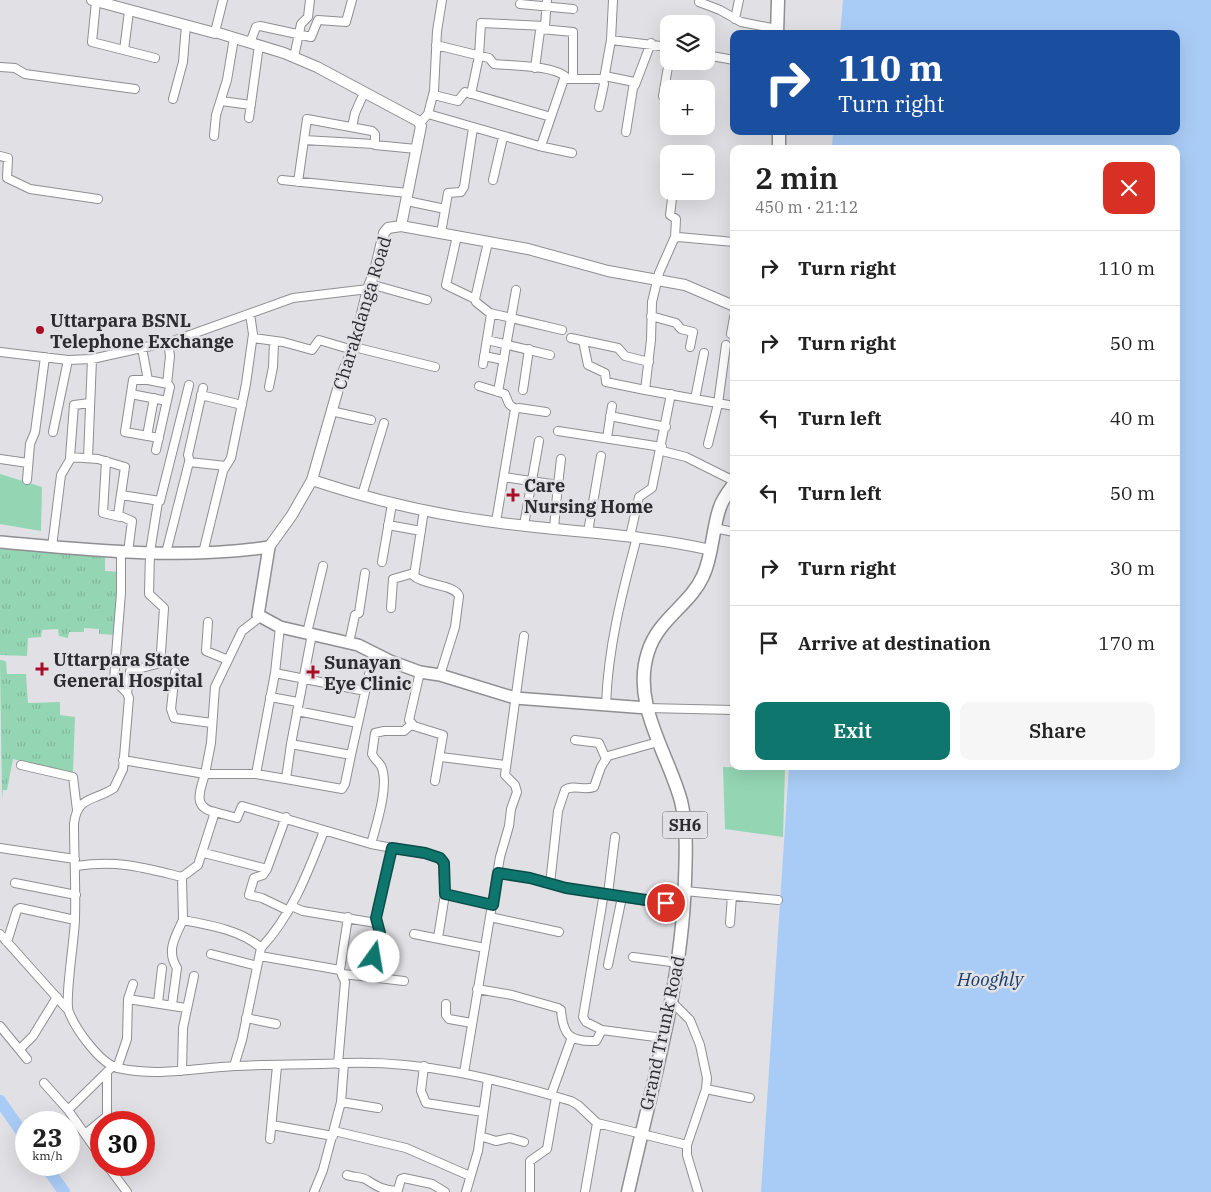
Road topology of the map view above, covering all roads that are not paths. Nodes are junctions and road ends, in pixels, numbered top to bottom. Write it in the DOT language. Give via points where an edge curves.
graph roads {
  1 [pos="223,0"];
  2 [pos="310,0"];
  3 [pos="352,0"];
  4 [pos="442,0"];
  5 [pos="613,0"];
  6 [pos="739,0"];
  7 [pos="778,0"];
  8 [pos="94,1"];
  9 [pos="700,2"];
  10 [pos="546,3"];
  11 [pos="520,4"];
  12 [pos="124,6"];
  13 [pos="573,9"];
  14 [pos="735,19"];
  15 [pos="186,25"];
  16 [pos="543,28"];
  17 [pos="774,30"];
  18 [pos="777,30"];
  19 [pos="215,32"];
  20 [pos="298,35"];
  21 [pos="234,38"];
  22 [pos="611,40"];
  23 [pos="254,44"];
  24 [pos="651,44"];
  25 [pos="436,45"];
  26 [pos="660,46"];
  27 [pos="124,50"];
  28 [pos="479,56"];
  29 [pos="715,56"];
  30 [pos="294,57"];
  31 [pos="155,58"];
  32 [pos="730,59"];
  33 [pos="0,67"];
  34 [pos="535,68"];
  35 [pos="570,78"];
  36 [pos="604,78"];
  37 [pos="635,85"];
  38 [pos="135,89"];
  39 [pos="364,93"];
  40 [pos="471,94"];
  41 [pos="434,95"];
  42 [pos="173,99"];
  43 [pos="221,101"];
  44 [pos="250,105"];
  45 [pos="599,107"];
  46 [pos="428,114"];
  47 [pos="551,117"];
  48 [pos="249,118"];
  49 [pos="420,123"];
  50 [pos="352,127"];
  51 [pos="473,128"];
  52 [pos="626,132"];
  53 [pos="214,136"];
  54 [pos="503,137"];
  55 [pos="304,140"];
  56 [pos="374,144"];
  57 [pos="539,146"];
  58 [pos="416,149"];
  59 [pos="572,153"];
  60 [pos="0,156"];
  61 [pos="3,177"];
  62 [pos="282,180"];
  63 [pos="493,180"];
  64 [pos="298,182"];
  65 [pos="408,197"];
  66 [pos="98,199"];
  67 [pos="671,200"];
  68 [pos="446,209"];
  69 [pos="401,226"];
  70 [pos="442,233"];
  71 [pos="457,236"];
  72 [pos="675,238"];
  73 [pos="488,242"];
  74 [pos="730,242"];
  75 [pos="656,281"];
  76 [pos="369,286"];
  77 [pos="516,290"];
  78 [pos="475,299"];
  79 [pos="427,300"];
  80 [pos="730,304"];
  81 [pos="490,313"];
  82 [pos="250,314"];
  83 [pos="651,316"];
  84 [pos="511,318"];
  85 [pos="562,330"];
  86 [pos="253,338"];
  87 [pos="571,338"];
  88 [pos="487,340"];
  89 [pos="583,341"];
  90 [pos="168,342"];
  91 [pos="274,342"];
  92 [pos="506,344"];
  93 [pos="726,345"];
  94 [pos="690,347"];
  95 [pos="142,348"];
  96 [pos="353,348"];
  97 [pos="529,349"];
  98 [pos="0,352"];
  99 [pos="704,353"];
  100 [pos="550,355"];
  101 [pos="45,357"];
  102 [pos="92,359"];
  103 [pos="68,360"];
  104 [pos="504,360"];
  105 [pos="649,362"];
  106 [pos="435,367"];
  107 [pos="148,380"];
  108 [pos="167,384"];
  109 [pos="188,385"];
  110 [pos="479,386"];
  111 [pos="269,387"];
  112 [pos="523,390"];
  113 [pos="645,390"];
  114 [pos="498,392"];
  115 [pos="130,394"];
  116 [pos="672,394"];
  117 [pos="154,398"];
  118 [pos="695,399"];
  119 [pos="168,401"];
  120 [pos="90,403"];
  121 [pos="718,404"];
  122 [pos="242,405"];
  123 [pos="612,406"];
  124 [pos="730,406"];
  125 [pos="515,408"];
  126 [pos="331,412"];
  127 [pos="546,412"];
  128 [pos="610,416"];
  129 [pos="371,420"];
  130 [pos="384,422"];
  131 [pos="666,427"];
  132 [pos="558,431"];
  133 [pos="53,432"];
  134 [pos="146,436"];
  135 [pos="159,438"];
  136 [pos="607,438"];
  137 [pos="539,441"];
  138 [pos="708,444"];
  139 [pos="662,449"];
  140 [pos="156,450"];
  141 [pos="602,456"];
  142 [pos="71,458"];
  143 [pos="88,458"];
  144 [pos="561,459"];
  145 [pos="0,461"];
  146 [pos="106,461"];
  147 [pos="190,462"];
  148 [pos="28,463"];
  149 [pos="226,466"];
  150 [pos="504,477"];
  151 [pos="27,480"];
  152 [pos="312,480"];
  153 [pos="531,481"];
  154 [pos="730,481"];
  155 [pos="558,485"];
  156 [pos="730,489"];
  157 [pos="121,495"];
  158 [pos="362,495"];
  159 [pos="158,502"];
  160 [pos="392,504"];
  161 [pos="424,510"];
  162 [pos="120,517"];
  163 [pos="496,522"];
  164 [pos="388,525"];
  165 [pos="524,525"];
  166 [pos="554,528"];
  167 [pos="714,528"];
  168 [pos="730,531"];
  169 [pos="421,532"];
  170 [pos="588,532"];
  171 [pos="634,536"];
  172 [pos="0,542"];
  173 [pos="52,547"];
  174 [pos="269,547"];
  175 [pos="711,550"];
  176 [pos="124,552"];
  177 [pos="150,552"];
  178 [pos="166,553"];
  179 [pos="204,553"];
  180 [pos="382,562"];
  181 [pos="323,566"];
  182 [pos="364,573"];
  183 [pos="414,574"];
  184 [pos="391,608"];
  185 [pos="260,617"];
  186 [pos="208,622"];
  187 [pos="280,626"];
  188 [pos="310,634"];
  189 [pos="524,636"];
  190 [pos="349,643"];
  191 [pos="374,652"];
  192 [pos="228,660"];
  193 [pos="175,672"];
  194 [pos="420,672"];
  195 [pos="275,673"];
  196 [pos="440,675"];
  197 [pos="303,678"];
  198 [pos="365,691"];
  199 [pos="128,693"];
  200 [pos="270,697"];
  201 [pos="515,698"];
  202 [pos="298,702"];
  203 [pos="606,705"];
  204 [pos="647,708"];
  205 [pos="730,710"];
  206 [pos="297,711"];
  207 [pos="212,723"];
  208 [pos="358,723"];
  209 [pos="412,724"];
  210 [pos="575,740"];
  211 [pos="658,742"];
  212 [pos="291,744"];
  213 [pos="351,755"];
  214 [pos="441,757"];
  215 [pos="606,759"];
  216 [pos="123,760"];
  217 [pos="505,764"];
  218 [pos="21,765"];
  219 [pos="205,774"];
  220 [pos="256,774"];
  221 [pos="286,779"];
  222 [pos="435,781"];
  223 [pos="77,810"];
  224 [pos="215,812"];
  225 [pos="286,817"];
  226 [pos="324,831"];
  227 [pos="615,837"];
  228 [pos="371,844"];
  229 [pos="0,848"];
  230 [pos="392,848"];
  231 [pos="204,853"];
  232 [pos="75,863"];
  233 [pos="267,869"];
  234 [pos="498,873"];
  235 [pos="182,877"];
  236 [pos="15,883"];
  237 [pos="550,884"];
  238 [pos="685,891"];
  239 [pos="445,894"];
  240 [pos="606,894"];
  241 [pos="76,895"];
  242 [pos="732,896"];
  243 [pos="622,897"];
  244 [pos="778,900"];
  245 [pos="493,905"];
  246 [pos="684,907"];
  247 [pos="289,908"];
  248 [pos="348,917"];
  249 [pos="490,917"];
  250 [pos="75,920"];
  251 [pos="182,920"];
  252 [pos="376,923"];
  253 [pos="730,923"];
  254 [pos="559,932"];
  255 [pos="0,934"];
  256 [pos="414,934"];
  257 [pos="438,938"];
  258 [pos="7,942"];
  259 [pos="485,948"];
  260 [pos="260,952"];
  261 [pos="211,954"];
  262 [pos="633,958"];
  263 [pos="679,963"];
  264 [pos="608,965"];
  265 [pos="257,966"];
  266 [pos="162,968"];
  267 [pos="341,972"];
  268 [pos="194,976"];
  269 [pos="370,976"];
  270 [pos="404,981"];
  271 [pos="133,984"];
  272 [pos="478,989"];
  273 [pos="57,997"];
  274 [pos="128,999"];
  275 [pos="672,1002"];
  276 [pos="158,1004"];
  277 [pos="446,1004"];
  278 [pos="172,1006"];
  279 [pos="186,1008"];
  280 [pos="68,1010"];
  281 [pos="246,1018"];
  282 [pos="472,1023"];
  283 [pos="276,1024"];
  284 [pos="0,1026"];
  285 [pos="602,1030"];
  286 [pos="572,1037"];
  287 [pos="663,1038"];
  288 [pos="20,1049"];
  289 [pos="28,1059"];
  290 [pos="341,1064"];
  291 [pos="234,1066"];
  292 [pos="277,1066"];
  293 [pos="424,1066"];
  294 [pos="112,1068"];
  295 [pos="182,1071"];
  296 [pos="464,1072"];
  297 [pos="488,1078"];
  298 [pos="44,1083"];
  299 [pos="706,1089"];
  300 [pos="553,1096"];
  301 [pos="750,1098"];
  302 [pos="341,1102"];
  303 [pos="378,1108"];
  304 [pos="68,1110"];
  305 [pos="483,1112"];
  306 [pos="597,1123"];
  307 [pos="272,1125"];
  308 [pos="333,1133"];
  309 [pos="640,1133"];
  310 [pos="85,1134"];
  311 [pos="480,1136"];
  312 [pos="270,1139"];
  313 [pos="90,1141"];
  314 [pos="524,1142"];
  315 [pos="687,1145"];
  316 [pos="115,1176"];
  317 [pos="347,1176"];
  318 [pos="470,1176"];
  319 [pos="127,1192"];
  320 [pos="314,1192"];
  321 [pos="445,1192"];
  322 [pos="466,1192"];
  323 [pos="530,1192"];
  324 [pos="585,1192"];
  325 [pos="628,1192"];
  326 [pos="698,1192"];
  1 -- 19 [label="street"];
  2 -- 20 [label="street" via="308,17 301,23"];
  3 -- 20 [label="street" via="345,22 319,20 311,37"];
  4 -- 25 [label="street"];
  5 -- 22 [label="street"];
  6 -- 14 [label="street"];
  7 -- 18 [label="main road"];
  8 -- 12 [label="street"];
  8 -- 27 [label="street" via="91,41"];
  9 -- 14 [label="street"];
  10 -- 11 [label="street"];
  10 -- 13 [label="street"];
  10 -- 16 [label="street"];
  12 -- 15 [label="street"];
  12 -- 27 [label="street"];
  14 -- 17 [label="street"];
  15 -- 19 [label="street"];
  15 -- 42 [label="street"];
  16 -- 28 [label="street" via="481,23"];
  16 -- 34 [label="street"];
  16 -- 35 [label="street" via="573,32"];
  19 -- 21 [label="street"];
  20 -- 23 [label="street" via="260,26 256,27"];
  20 -- 30 [label="street"];
  21 -- 23 [label="street"];
  21 -- 43 [label="street"];
  22 -- 24 [label="street"];
  22 -- 36 [label="street"];
  23 -- 30 [label="street"];
  23 -- 44 [label="street"];
  24 -- 26 [label="street"];
  24 -- 37 [label="street"];
  25 -- 28 [label="street"];
  25 -- 41 [label="street"];
  27 -- 31 [label="street"];
  28 -- 34 [label="street" via="491,59 494,64"];
  28 -- 40 [label="street"];
  29 -- 32 [label="street"];
  30 -- 39 [label="street"];
  33 -- 38 [label="street" via="15,68 25,74"];
  34 -- 35 [label="street"];
  35 -- 36 [label="street"];
  35 -- 47 [label="street" via="563,81"];
  36 -- 37 [label="street" via="632,80"];
  36 -- 45 [label="street"];
  37 -- 52 [label="street"];
  39 -- 49 [label="street"];
  39 -- 50 [label="street"];
  40 -- 41 [label="street" via="463,92 458,101"];
  40 -- 47 [label="street"];
  41 -- 46 [label="street"];
  43 -- 44 [label="street"];
  43 -- 53 [label="street"];
  44 -- 48 [label="street"];
  46 -- 49 [label="street"];
  46 -- 51 [label="street"];
  47 -- 57 [label="street"];
  49 -- 58 [label="street, Charakdanga Road"];
  50 -- 55 [label="street" via="308,119"];
  50 -- 56 [label="street" via="373,132"];
  51 -- 54 [label="street"];
  51 -- 68 [label="street" via="464,190 448,193"];
  54 -- 57 [label="street"];
  54 -- 63 [label="street"];
  55 -- 56 [label="street"];
  55 -- 64 [label="street"];
  56 -- 58 [label="street"];
  57 -- 59 [label="street"];
  58 -- 65 [label="street, Charakdanga Road"];
  60 -- 61 [label="street" via="8,158"];
  61 -- 66 [label="street" via="30,189"];
  62 -- 64 [label="street"];
  64 -- 65 [label="street"];
  65 -- 68 [label="street"];
  65 -- 69 [label="street, Charakdanga Road"];
  67 -- 72 [label="street" via="670,216 676,219"];
  68 -- 70 [label="street"];
  69 -- 70 [label="street"];
  69 -- 76 [label="street, Charakdanga Road" via="388,228 384,233"];
  70 -- 71 [label="street"];
  71 -- 73 [label="street"];
  71 -- 78 [label="street" via="446,285"];
  72 -- 74 [label="street"];
  72 -- 75 [label="street"];
  73 -- 75 [label="street"];
  73 -- 78 [label="street"];
  75 -- 80 [label="street" via="693,288"];
  75 -- 83 [label="street"];
  76 -- 79 [label="street"];
  76 -- 82 [label="street" via="293,298"];
  76 -- 96 [label="street, Charakdanga Road"];
  77 -- 84 [label="street"];
  78 -- 81 [label="street"];
  81 -- 84 [label="street"];
  81 -- 88 [label="street"];
  82 -- 86 [label="street"];
  82 -- 90 [label="street"];
  83 -- 94 [label="street" via="676,323 681,329 692,332"];
  83 -- 105 [label="street"];
  84 -- 85 [label="street"];
  84 -- 92 [label="street"];
  86 -- 91 [label="street"];
  86 -- 122 [label="street"];
  87 -- 89 [label="street"];
  88 -- 92 [label="street"];
  88 -- 104 [label="street" via="484,360"];
  89 -- 105 [label="street" via="618,348 625,356"];
  89 -- 113 [label="street" via="588,365 604,373 606,382"];
  90 -- 95 [label="street"];
  90 -- 108 [label="street"];
  91 -- 96 [label="street" via="313,350 319,340"];
  91 -- 111 [label="street"];
  92 -- 97 [label="street"];
  92 -- 104 [label="street"];
  93 -- 121 [label="street"];
  95 -- 102 [label="street"];
  95 -- 107 [label="street"];
  96 -- 106 [label="street"];
  96 -- 126 [label="street, Charakdanga Road"];
  97 -- 100 [label="street"];
  97 -- 112 [label="street"];
  98 -- 101 [label="street"];
  99 -- 118 [label="street"];
  101 -- 103 [label="street"];
  101 -- 148 [label="street"];
  102 -- 103 [label="street"];
  102 -- 120 [label="street"];
  103 -- 133 [label="street"];
  104 -- 114 [label="street"];
  105 -- 113 [label="street"];
  107 -- 108 [label="street"];
  107 -- 115 [label="street" via="133,380"];
  108 -- 119 [label="street" via="170,387"];
  109 -- 159 [label="street"];
  110 -- 114 [label="street"];
  113 -- 116 [label="street"];
  114 -- 125 [label="street" via="505,394 509,404"];
  115 -- 117 [label="street"];
  115 -- 134 [label="street" via="125,432"];
  116 -- 118 [label="street"];
  116 -- 131 [label="street"];
  117 -- 119 [label="street"];
  117 -- 134 [label="street"];
  118 -- 121 [label="street"];
  119 -- 135 [label="street"];
  120 -- 142 [label="street" via="74,405"];
  120 -- 143 [label="street"];
  121 -- 124 [label="street"];
  121 -- 138 [label="street"];
  122 -- 147 [label="street" via="202,392 188,455"];
  122 -- 149 [label="street" via="231,458"];
  123 -- 128 [label="street"];
  125 -- 127 [label="street"];
  125 -- 150 [label="street"];
  126 -- 129 [label="street"];
  126 -- 152 [label="street, Charakdanga Road"];
  128 -- 131 [label="street"];
  128 -- 136 [label="street"];
  130 -- 158 [label="street"];
  131 -- 139 [label="street"];
  132 -- 136 [label="street"];
  134 -- 135 [label="street"];
  135 -- 140 [label="street"];
  136 -- 139 [label="street"];
  137 -- 153 [label="street"];
  139 -- 154 [label="street" via="686,457"];
  139 -- 171 [label="street" via="652,488 639,497"];
  141 -- 170 [label="street"];
  142 -- 143 [label="street"];
  142 -- 173 [label="street" via="61,475"];
  143 -- 146 [label="street"];
  144 -- 155 [label="street"];
  145 -- 148 [label="street"];
  146 -- 157 [label="street" via="125,467"];
  146 -- 162 [label="street" via="103,513"];
  147 -- 149 [label="street"];
  147 -- 178 [label="street"];
  148 -- 151 [label="street"];
  149 -- 179 [label="street"];
  150 -- 153 [label="street"];
  150 -- 163 [label="street"];
  152 -- 158 [label="street"];
  152 -- 174 [label="street, Charakdanga Road"];
  153 -- 155 [label="street"];
  153 -- 165 [label="street"];
  155 -- 166 [label="street"];
  156 -- 167 [label="main road, Grand Trunk Road / SH6"];
  157 -- 159 [label="street"];
  157 -- 162 [label="street"];
  158 -- 160 [label="street"];
  159 -- 177 [label="street"];
  160 -- 161 [label="street"];
  160 -- 164 [label="street"];
  161 -- 163 [label="street"];
  161 -- 169 [label="street"];
  162 -- 176 [label="street" via="132,521"];
  163 -- 165 [label="street"];
  164 -- 169 [label="street"];
  164 -- 180 [label="street"];
  165 -- 166 [label="street"];
  166 -- 170 [label="street"];
  167 -- 168 [label="street"];
  167 -- 175 [label="main road, Grand Trunk Road / SH6"];
  169 -- 183 [label="street"];
  170 -- 171 [label="street"];
  171 -- 175 [label="street"];
  171 -- 203 [label="street" via="607,666"];
  172 -- 173 [label="main road"];
  173 -- 176 [label="main road"];
  174 -- 179 [label="main road"];
  174 -- 185 [label="main road" via="257,608"];
  175 -- 204 [label="main road, Grand Trunk Road / SH6" via="698,586 662,625 648,652 644,676"];
  176 -- 177 [label="main road"];
  176 -- 199 [label="street" via="114,680"];
  177 -- 178 [label="main road"];
  177 -- 199 [label="street" via="150,595 164,608 161,652 157,664 130,671"];
  178 -- 179 [label="main road"];
  181 -- 188 [label="street"];
  182 -- 190 [label="street" via="360,613 355,615"];
  183 -- 184 [label="street" via="393,579"];
  183 -- 196 [label="street" via="421,580 456,590 460,596 455,627"];
  185 -- 187 [label="main road"];
  185 -- 192 [label="street" via="242,631"];
  186 -- 192 [label="street" via="206,651"];
  187 -- 188 [label="main road"];
  187 -- 195 [label="street"];
  188 -- 190 [label="main road"];
  188 -- 197 [label="street"];
  189 -- 201 [label="street"];
  190 -- 191 [label="main road"];
  191 -- 194 [label="main road"];
  191 -- 198 [label="street"];
  192 -- 207 [label="street" via="215,687"];
  193 -- 207 [label="street" via="171,709 174,718"];
  194 -- 196 [label="main road"];
  194 -- 209 [label="street" via="410,716"];
  195 -- 197 [label="street"];
  195 -- 200 [label="street"];
  196 -- 201 [label="main road"];
  197 -- 198 [label="street"];
  197 -- 202 [label="street"];
  198 -- 208 [label="street"];
  199 -- 216 [label="street"];
  200 -- 202 [label="street"];
  200 -- 220 [label="street"];
  201 -- 203 [label="main road"];
  201 -- 217 [label="street"];
  202 -- 206 [label="street"];
  203 -- 204 [label="main road"];
  204 -- 205 [label="street"];
  204 -- 211 [label="main road, Grand Trunk Road / SH6"];
  206 -- 208 [label="street"];
  206 -- 212 [label="street"];
  207 -- 219 [label="street"];
  208 -- 213 [label="street"];
  209 -- 214 [label="street" via="444,735"];
  209 -- 228 [label="street" via="404,731 375,733 372,754 381,765 383,784 380,812"];
  210 -- 215 [label="street" via="599,743"];
  211 -- 215 [label="street"];
  211 -- 238 [label="main road, Grand Trunk Road / SH6" via="684,815"];
  212 -- 213 [label="street"];
  212 -- 221 [label="street"];
  213 -- 221 [label="street" via="342,788"];
  214 -- 217 [label="street"];
  214 -- 222 [label="street"];
  215 -- 237 [label="street" via="594,787 565,790 558,811"];
  216 -- 219 [label="street"];
  216 -- 223 [label="street" via="120,778 114,788 88,799"];
  217 -- 234 [label="street" via="505,775 517,792 510,809"];
  218 -- 223 [label="street" via="73,777"];
  219 -- 220 [label="street"];
  219 -- 224 [label="street" via="199,802 208,811"];
  220 -- 221 [label="street"];
  223 -- 232 [label="street"];
  224 -- 225 [label="street" via="237,818 242,806"];
  224 -- 231 [label="street"];
  225 -- 226 [label="street"];
  225 -- 233 [label="street"];
  226 -- 228 [label="street"];
  226 -- 247 [label="street" via="306,879"];
  227 -- 240 [label="street"];
  228 -- 230 [label="street"];
  229 -- 232 [label="street"];
  230 -- 239 [label="street" via="440,858 444,863"];
  230 -- 252 [label="street"];
  231 -- 233 [label="street"];
  231 -- 235 [label="street" via="192,872"];
  232 -- 235 [label="street" via="132,865"];
  232 -- 241 [label="street"];
  233 -- 247 [label="street" via="263,875 254,878 249,895"];
  234 -- 237 [label="street"];
  234 -- 245 [label="street"];
  235 -- 251 [label="street"];
  236 -- 241 [label="street"];
  237 -- 240 [label="street"];
  238 -- 242 [label="street"];
  238 -- 246 [label="main road, Grand Trunk Road / SH6"];
  239 -- 245 [label="street"];
  239 -- 257 [label="street"];
  240 -- 243 [label="street"];
  240 -- 285 [label="street" via="583,1017"];
  241 -- 250 [label="street"];
  242 -- 244 [label="street"];
  242 -- 253 [label="street"];
  243 -- 246 [label="street"];
  243 -- 264 [label="street"];
  245 -- 249 [label="street"];
  246 -- 263 [label="main road, Grand Trunk Road / SH6"];
  247 -- 248 [label="street"];
  247 -- 260 [label="street"];
  248 -- 252 [label="street"];
  248 -- 267 [label="street"];
  249 -- 254 [label="street"];
  249 -- 259 [label="street"];
  250 -- 258 [label="street" via="20,908"];
  250 -- 280 [label="street"];
  251 -- 260 [label="street" via="253,940"];
  251 -- 278 [label="street" via="172,942 172,960 177,968"];
  252 -- 269 [label="street" via="380,933"];
  255 -- 258 [label="street"];
  256 -- 257 [label="street"];
  257 -- 259 [label="street"];
  258 -- 273 [label="street"];
  259 -- 272 [label="street"];
  260 -- 265 [label="street"];
  260 -- 267 [label="street"];
  261 -- 265 [label="street"];
  262 -- 263 [label="street"];
  263 -- 275 [label="main road, Grand Trunk Road / SH6"];
  265 -- 281 [label="street"];
  266 -- 276 [label="street"];
  267 -- 269 [label="street"];
  267 -- 290 [label="street" via="345,982"];
  268 -- 279 [label="street"];
  269 -- 270 [label="street"];
  271 -- 274 [label="street"];
  272 -- 282 [label="street"];
  272 -- 286 [label="street" via="558,1008 561,1010 561,1024 566,1034"];
  273 -- 280 [label="street"];
  273 -- 288 [label="street" via="33,1036"];
  274 -- 276 [label="street"];
  274 -- 294 [label="street" via="126,1039"];
  275 -- 287 [label="main road, Grand Trunk Road / SH6"];
  275 -- 299 [label="street" via="690,1020 700,1045"];
  276 -- 278 [label="street"];
  277 -- 282 [label="street" via="449,1020"];
  278 -- 279 [label="street"];
  279 -- 295 [label="street"];
  280 -- 294 [label="street" via="76,1029"];
  281 -- 283 [label="street"];
  281 -- 291 [label="street"];
  282 -- 296 [label="street"];
  284 -- 288 [label="street"];
  285 -- 286 [label="street" via="596,1041"];
  285 -- 287 [label="street"];
  286 -- 300 [label="street"];
  287 -- 309 [label="main road, Grand Trunk Road / SH6"];
  288 -- 289 [label="street"];
  290 -- 292 [label="street"];
  290 -- 293 [label="street"];
  290 -- 302 [label="street"];
  291 -- 292 [label="street"];
  291 -- 295 [label="street"];
  292 -- 307 [label="street"];
  293 -- 296 [label="street"];
  293 -- 305 [label="street" via="421,1091 426,1103"];
  294 -- 295 [label="street"];
  294 -- 304 [label="street"];
  294 -- 310 [label="street" via="107,1116"];
  296 -- 297 [label="street"];
  297 -- 300 [label="street"];
  297 -- 305 [label="street"];
  298 -- 304 [label="street"];
  299 -- 301 [label="street"];
  299 -- 315 [label="street"];
  300 -- 306 [label="street" via="578,1105"];
  300 -- 323 [label="street" via="547,1149 530,1161"];
  302 -- 303 [label="street"];
  302 -- 308 [label="street"];
  304 -- 310 [label="street"];
  305 -- 311 [label="street"];
  306 -- 309 [label="street"];
  306 -- 324 [label="street"];
  307 -- 308 [label="street"];
  307 -- 312 [label="street"];
  308 -- 318 [label="street" via="406,1148"];
  308 -- 320 [label="street"];
  309 -- 315 [label="street"];
  309 -- 325 [label="main road, Grand Trunk Road / SH6"];
  310 -- 313 [label="street"];
  311 -- 314 [label="street" via="496,1141 510,1138"];
  311 -- 318 [label="street"];
  315 -- 326 [label="street"];
  316 -- 319 [label="street"];
  317 -- 321 [label="street" via="368,1180 390,1190 398,1190 404,1178 432,1184"];
  318 -- 322 [label="street"];
}
